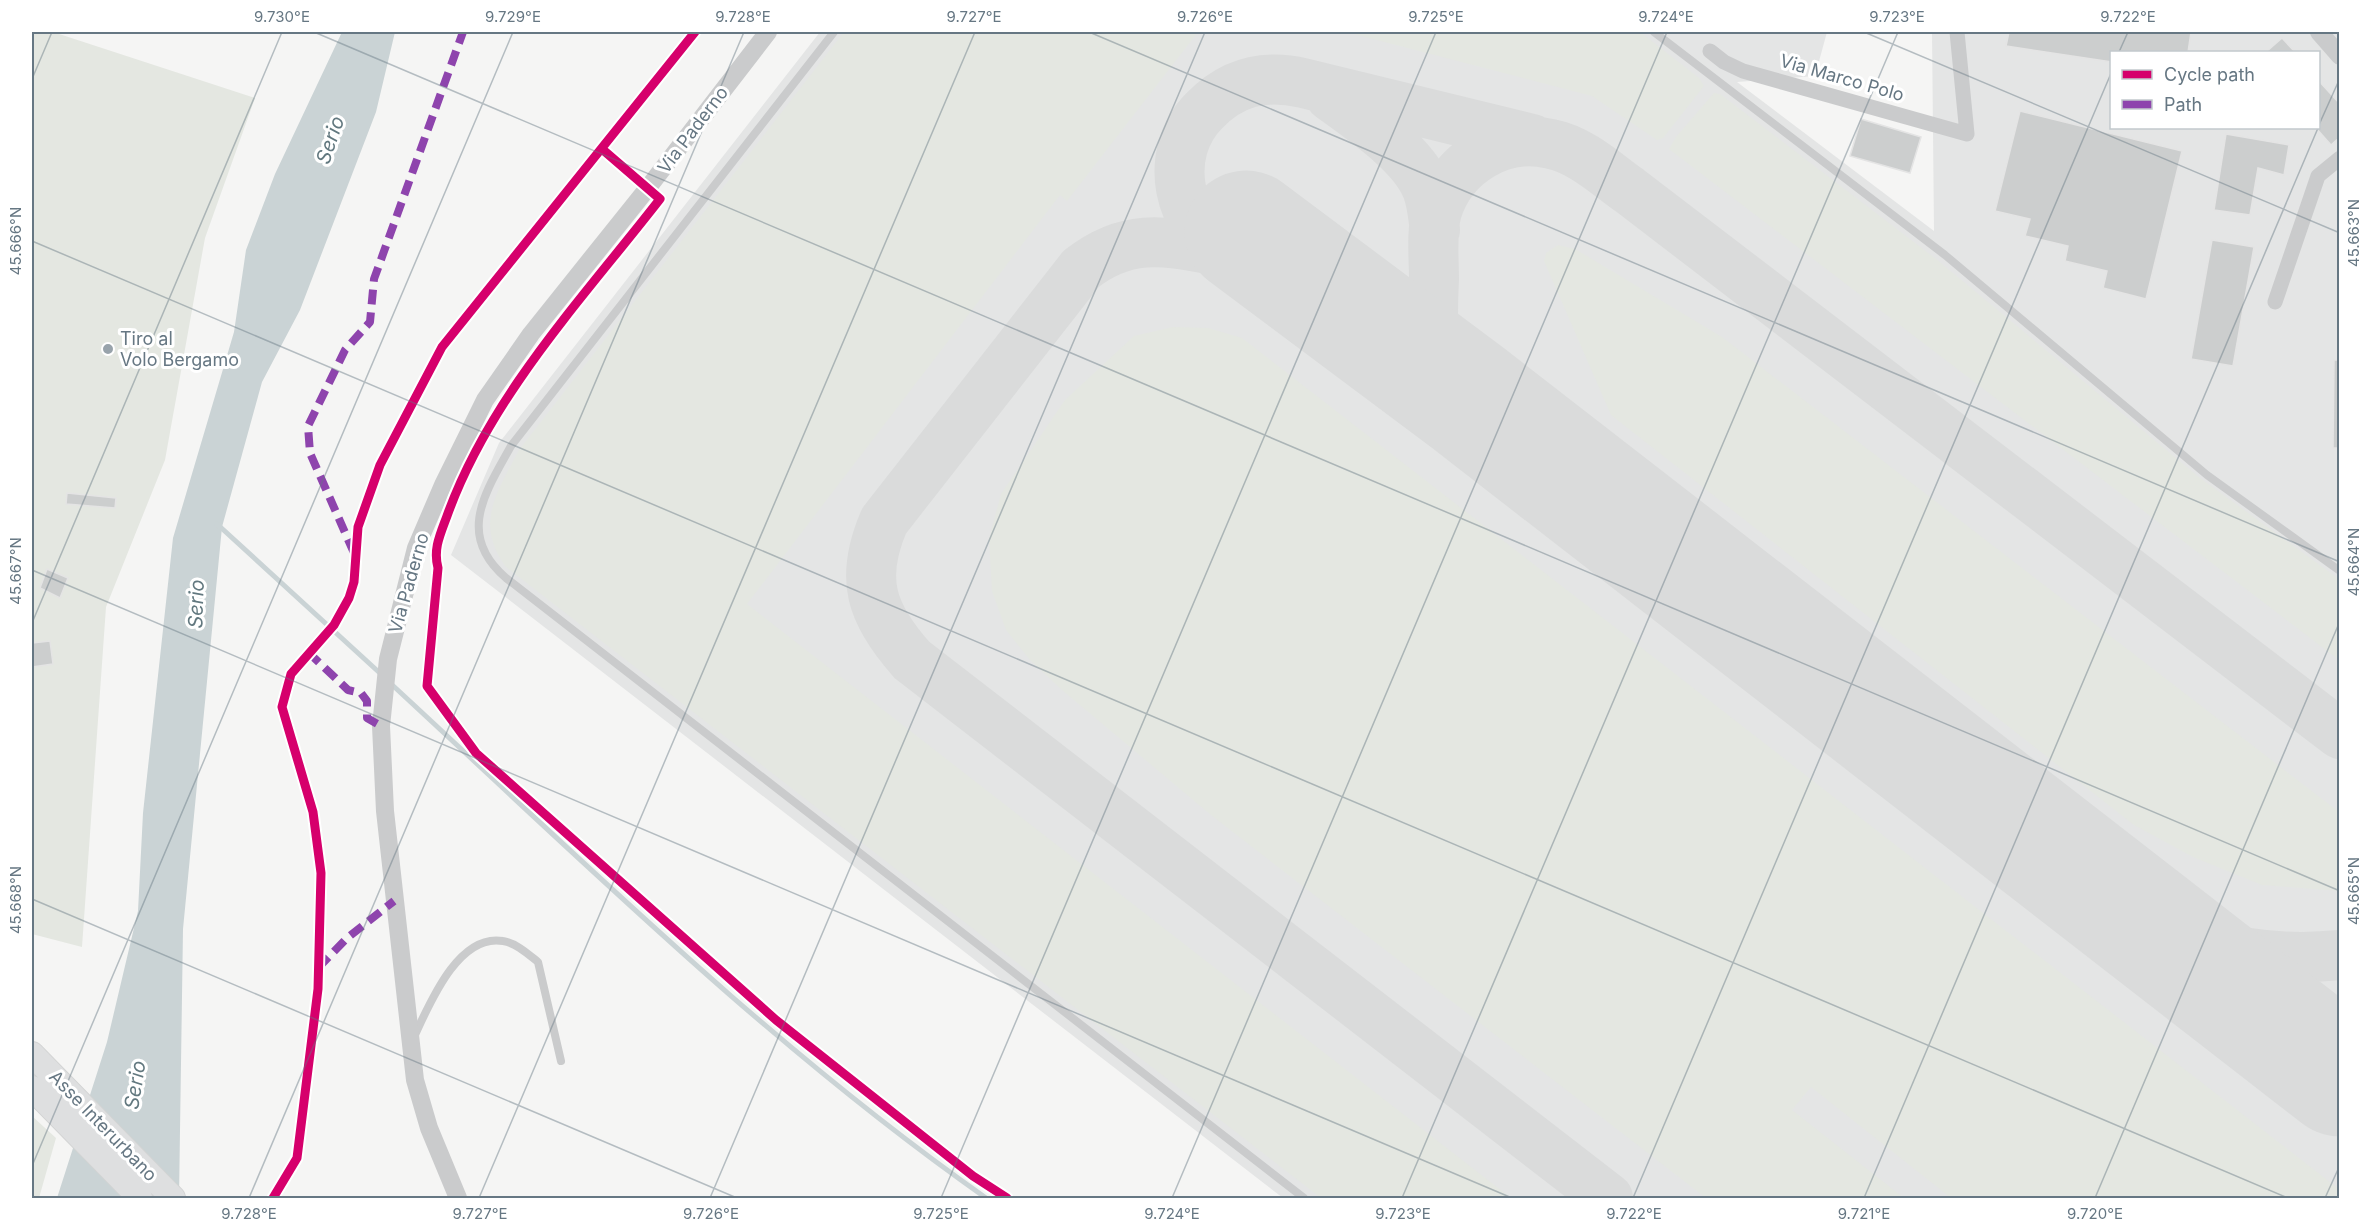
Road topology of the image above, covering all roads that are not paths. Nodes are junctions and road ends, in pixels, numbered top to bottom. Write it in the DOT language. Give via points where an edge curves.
graph roads {
  1 [pos="768,32"];
  2 [pos="834,32"];
  3 [pos="1654,32"];
  4 [pos="1957,32"];
  5 [pos="2319,32"];
  6 [pos="1710,51"];
  7 [pos="2340,56"];
  8 [pos="2340,158"];
  9 [pos="2274,302"];
  10 [pos="2340,572"];
  11 [pos="410,1047"];
  12 [pos="32,1054"];
  13 [pos="561,1061"];
  14 [pos="32,1088"];
  15 [pos="140,1198"];
  16 [pos="173,1198"];
  17 [pos="458,1198"];
  18 [pos="1305,1198"];
  1 -- 11 [label="street, Via Paderno" via="531,334 485,399 416,548 388,659 381,716 385,811"];
  2 -- 18 [label="lane" via="511,446 480,510 477,530 481,548 491,565 506,578"];
  3 -- 10 [label="lane" via="1945,255 2207,475"];
  4 -- 6 [label="street, Via Marco Polo" via="1966,134 1743,70"];
  5 -- 7 [label="street"];
  8 -- 9 [label="street" via="2318,176"];
  11 -- 13 [label="lane" via="435,993 459,958 486,940 504,941 538,962"];
  11 -- 17 [label="street, Via Paderno" via="429,1128"];
  12 -- 16 [label="highway, Asse Interurbano"];
  14 -- 15 [label="highway, Asse Interurbano"];
}
